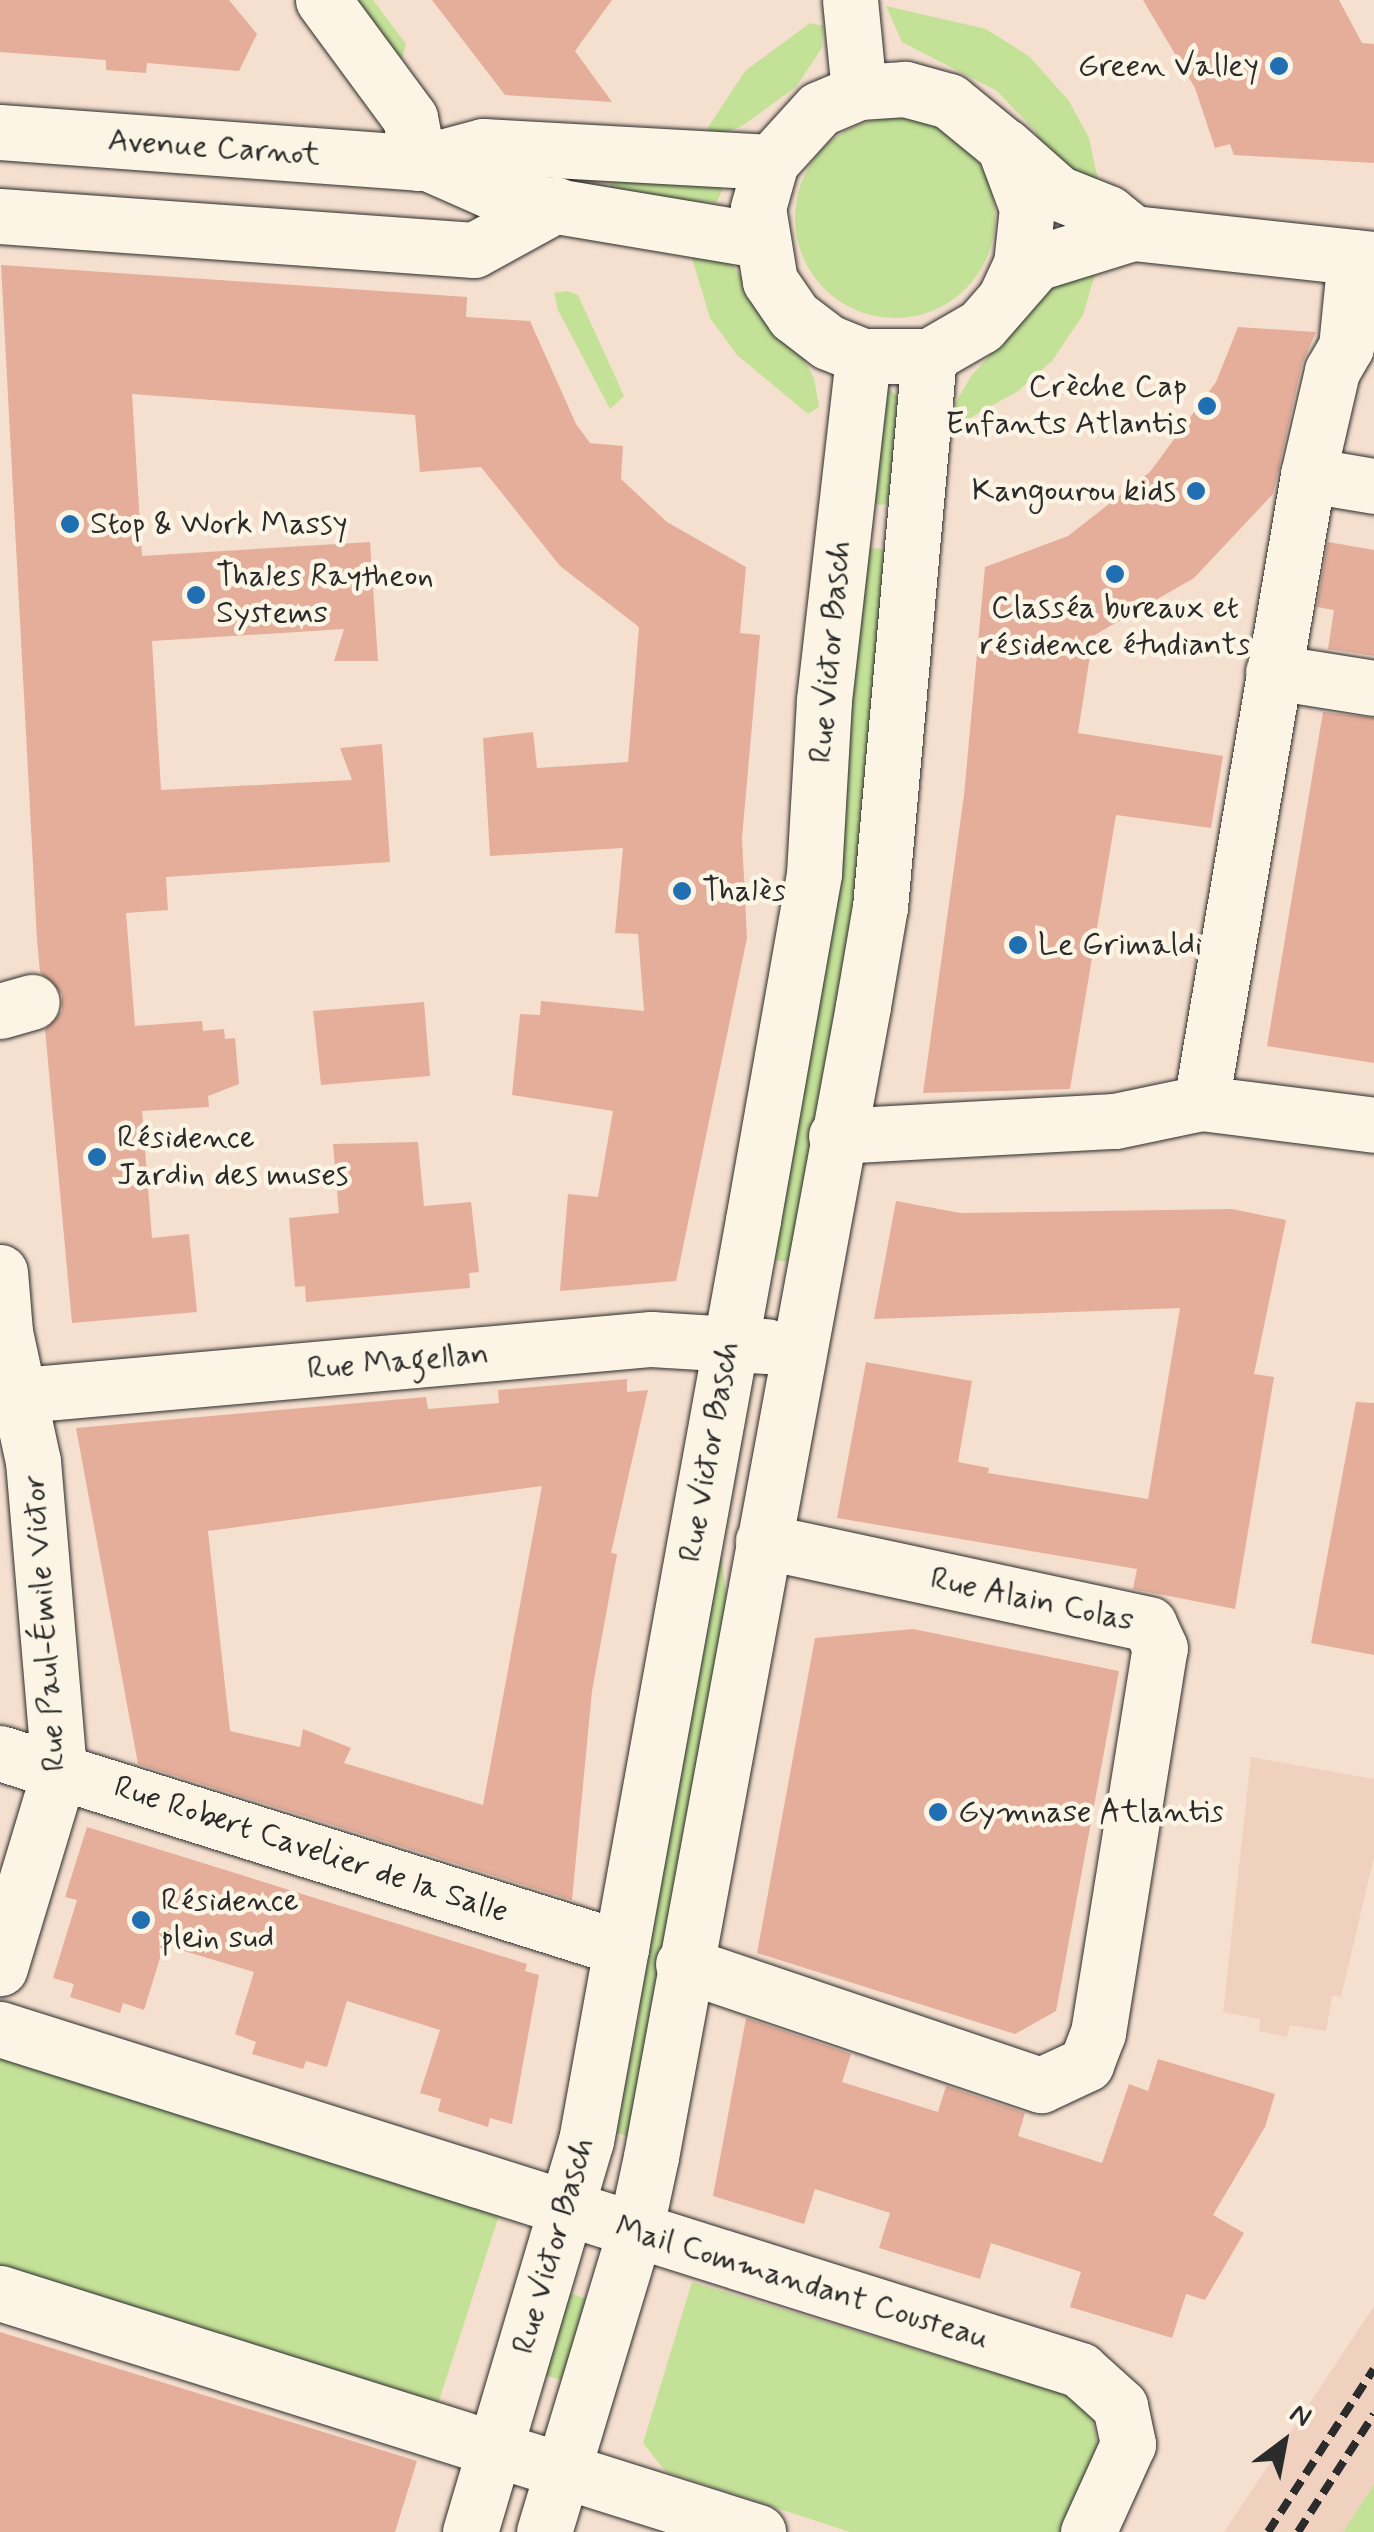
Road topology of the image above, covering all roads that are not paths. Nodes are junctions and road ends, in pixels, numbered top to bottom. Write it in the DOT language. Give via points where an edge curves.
graph roads {
  1 [pos="323,0"];
  2 [pos="850,0"];
  3 [pos="859,92"];
  4 [pos="0,132"];
  5 [pos="101,139"];
  6 [pos="1004,146"];
  7 [pos="771,162"];
  8 [pos="424,163"];
  9 [pos="556,205"];
  10 [pos="0,216"];
  11 [pos="95,220"];
  12 [pos="1120,223"];
  13 [pos="758,240"];
  14 [pos="1368,250"];
  15 [pos="1005,298"];
  16 [pos="863,356"];
  17 [pos="929,356"];
  18 [pos="1331,398"];
  19 [pos="1374,486"];
  20 [pos="1272,672"];
  21 [pos="1374,688"];
  22 [pos="1201,1102"];
  23 [pos="1374,1125"];
  24 [pos="836,1136"];
  25 [pos="0,1272"];
  26 [pos="730,1344"];
  27 [pos="796,1347"];
  28 [pos="10,1396"];
  29 [pos="763,1541"];
  30 [pos="0,1753"];
  31 [pos="59,1772"];
  32 [pos="620,1948"];
  33 [pos="683,1964"];
  34 [pos="0,1968"];
  35 [pos="0,2028"];
  36 [pos="570,2211"];
  37 [pos="635,2231"];
  38 [pos="0,2292"];
  39 [pos="494,2453"];
  40 [pos="563,2473"];
  41 [pos="470,2532"];
  42 [pos="544,2532"];
  43 [pos="758,2532"];
  44 [pos="1088,2532"];
  1 -- 8 [label="street" via="410,118"];
  2 -- 3 [label="street"];
  3 -- 6 [label="street" via="904,89 949,101"];
  3 -- 7 [label="street" via="819,109"];
  4 -- 5 [label="street, Avenue Carnot"];
  5 -- 8 [label="street, Avenue Carnot"];
  5 -- 11 [label="street"];
  6 -- 12 [label="street" via="1058,192"];
  6 -- 15 [label="street" via="1027,208 1021,264"];
  7 -- 8 [label="street, Avenue Carnot" via="483,146"];
  7 -- 13 [label="street" via="758,208"];
  8 -- 9 [label="street, Avenue Carnot" via="489,190"];
  9 -- 11 [label="street" via="474,250"];
  9 -- 13 [label="street, Avenue Carnot"];
  10 -- 11 [label="street"];
  12 -- 14 [label="street"];
  12 -- 15 [label="street" via="1036,263"];
  13 -- 16 [label="street" via="770,281 794,316 828,342"];
  14 -- 18 [label="street"];
  15 -- 17 [label="street" via="981,326"];
  16 -- 17 [label="street"];
  16 -- 26 [label="street, Rue Victor Basch" via="824,700 814,874"];
  17 -- 24 [label="street, Rue Victor Basch" via="880,907"];
  18 -- 19 [label="street"];
  18 -- 20 [label="street"];
  20 -- 21 [label="street"];
  20 -- 22 [label="street"];
  22 -- 23 [label="street"];
  22 -- 24 [label="street" via="1115,1121"];
  24 -- 27 [label="street, Rue Victor Basch"];
  25 -- 28 [label="street, Rue Paul-Émile Victor"];
  26 -- 27 [label="street, Rue Magellan"];
  26 -- 28 [label="street, Rue Magellan" via="650,1339"];
  26 -- 32 [label="street, Rue Victor Basch"];
  27 -- 29 [label="street, Rue Victor Basch"];
  28 -- 31 [label="street, Rue Paul-Émile Victor" via="32,1461"];
  29 -- 33 [label="street, Rue Victor Basch"];
  29 -- 33 [label="street, Rue Alain Colas" via="1148,1624 1160,1648 1098,2033 1086,2064 1041,2085"];
  30 -- 31 [label="street, Rue Robert Cavelier de la Salle"];
  31 -- 32 [label="street, Rue Robert Cavelier de la Salle"];
  31 -- 34 [label="street, Rue Paul-Émile Victor"];
  32 -- 36 [label="street, Rue Victor Basch"];
  33 -- 37 [label="street, Rue Victor Basch"];
  35 -- 36 [label="street, Mail Commandant Cousteau"];
  36 -- 37 [label="street, Mail Commandant Cousteau"];
  36 -- 39 [label="street, Rue Victor Basch"];
  37 -- 40 [label="street, Rue Victor Basch"];
  37 -- 44 [label="street, Mail Commandant Cousteau" via="1080,2370 1120,2406 1128,2444"];
  38 -- 39 [label="street" via="426,2424"];
  39 -- 40 [label="street"];
  39 -- 41 [label="street, Rue Victor Basch"];
  40 -- 42 [label="street, Rue Victor Basch"];
  40 -- 43 [label="street"];
}
